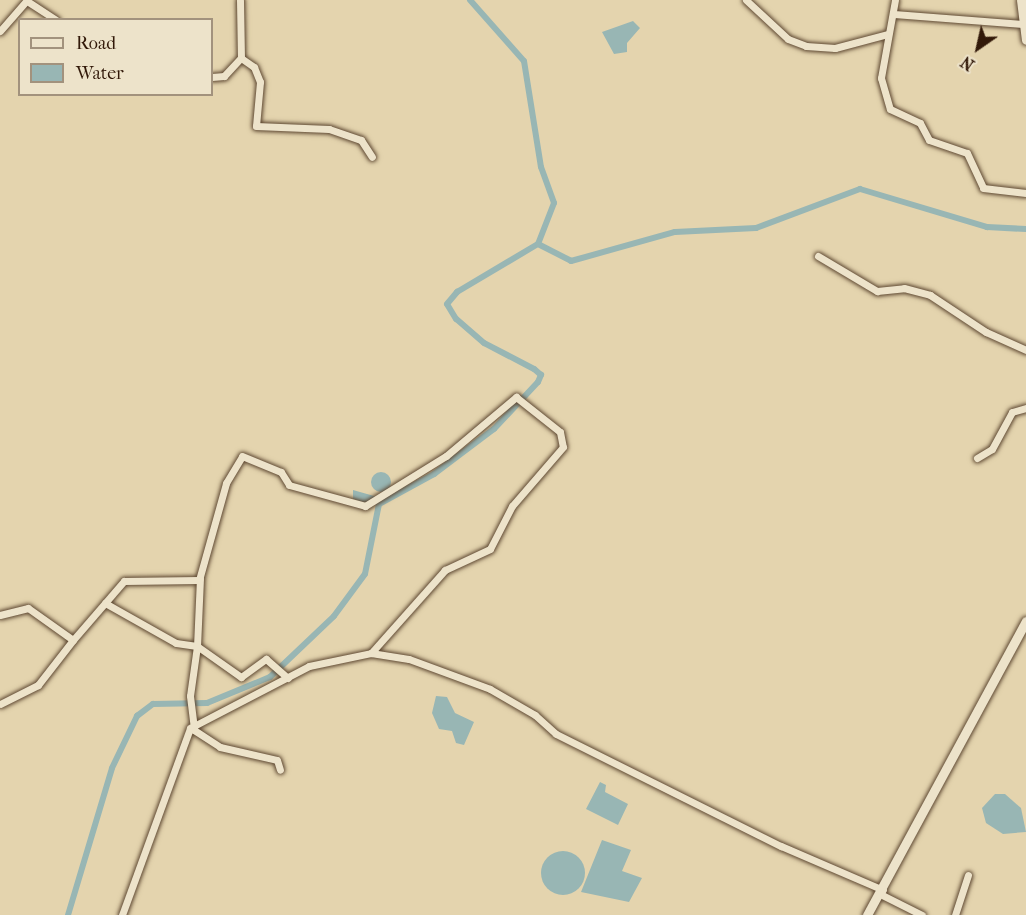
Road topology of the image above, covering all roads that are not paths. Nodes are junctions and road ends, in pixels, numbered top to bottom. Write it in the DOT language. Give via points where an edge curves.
graph roads {
  1 [pos="240,0"];
  2 [pos="746,0"];
  3 [pos="895,0"];
  4 [pos="1021,0"];
  5 [pos="27,1"];
  6 [pos="894,14"];
  7 [pos="53,18"];
  8 [pos="1023,24"];
  9 [pos="0,31"];
  10 [pos="888,34"];
  11 [pos="1026,40"];
  12 [pos="241,58"];
  13 [pos="213,77"];
  14 [pos="372,157"];
  15 [pos="1026,194"];
  16 [pos="818,256"];
  17 [pos="1026,350"];
  18 [pos="1026,408"];
  19 [pos="978,458"];
  20 [pos="200,578"];
  21 [pos="105,603"];
  22 [pos="0,615"];
  23 [pos="1026,621"];
  24 [pos="73,640"];
  25 [pos="197,646"];
  26 [pos="371,653"];
  27 [pos="288,678"];
  28 [pos="0,704"];
  29 [pos="192,726"];
  30 [pos="280,770"];
  31 [pos="968,875"];
  32 [pos="882,892"];
  33 [pos="122,915"];
  34 [pos="867,915"];
  35 [pos="922,915"];
  36 [pos="956,915"];
  1 -- 12 [label="street"];
  2 -- 10 [label="street" via="788,39 806,46 835,48"];
  3 -- 6 [label="street"];
  4 -- 8 [label="street"];
  5 -- 7 [label="street"];
  5 -- 9 [label="street"];
  6 -- 8 [label="street"];
  6 -- 10 [label="street"];
  8 -- 11 [label="street"];
  10 -- 15 [label="street" via="881,78 890,109 920,123 929,140 967,153 983,188"];
  12 -- 13 [label="street" via="224,75"];
  12 -- 14 [label="street" via="254,67 260,82 256,126 329,129 361,140"];
  16 -- 17 [label="street" via="877,291 904,288 930,295 986,332"];
  18 -- 19 [label="street" via="1012,412 992,449"];
  20 -- 21 [label="street" via="124,581"];
  20 -- 25 [label="street"];
  20 -- 26 [label="street" via="226,483 242,456 281,472 289,485 365,506 446,456 516,397 560,432 563,447 512,506 490,549 445,570"];
  21 -- 24 [label="street"];
  21 -- 25 [label="street" via="176,643"];
  22 -- 24 [label="street" via="28,608"];
  23 -- 32 [label="street"];
  24 -- 28 [label="street" via="38,685"];
  25 -- 27 [label="street" via="242,677 266,659"];
  25 -- 29 [label="street" via="190,696"];
  26 -- 27 [label="street" via="318,663"];
  26 -- 32 [label="street" via="409,659 490,689 536,715 556,734"];
  27 -- 29 [label="street"];
  29 -- 30 [label="street" via="220,747 277,760"];
  29 -- 33 [label="street"];
  31 -- 36 [label="street"];
  32 -- 34 [label="street"];
  32 -- 35 [label="street"];
}
